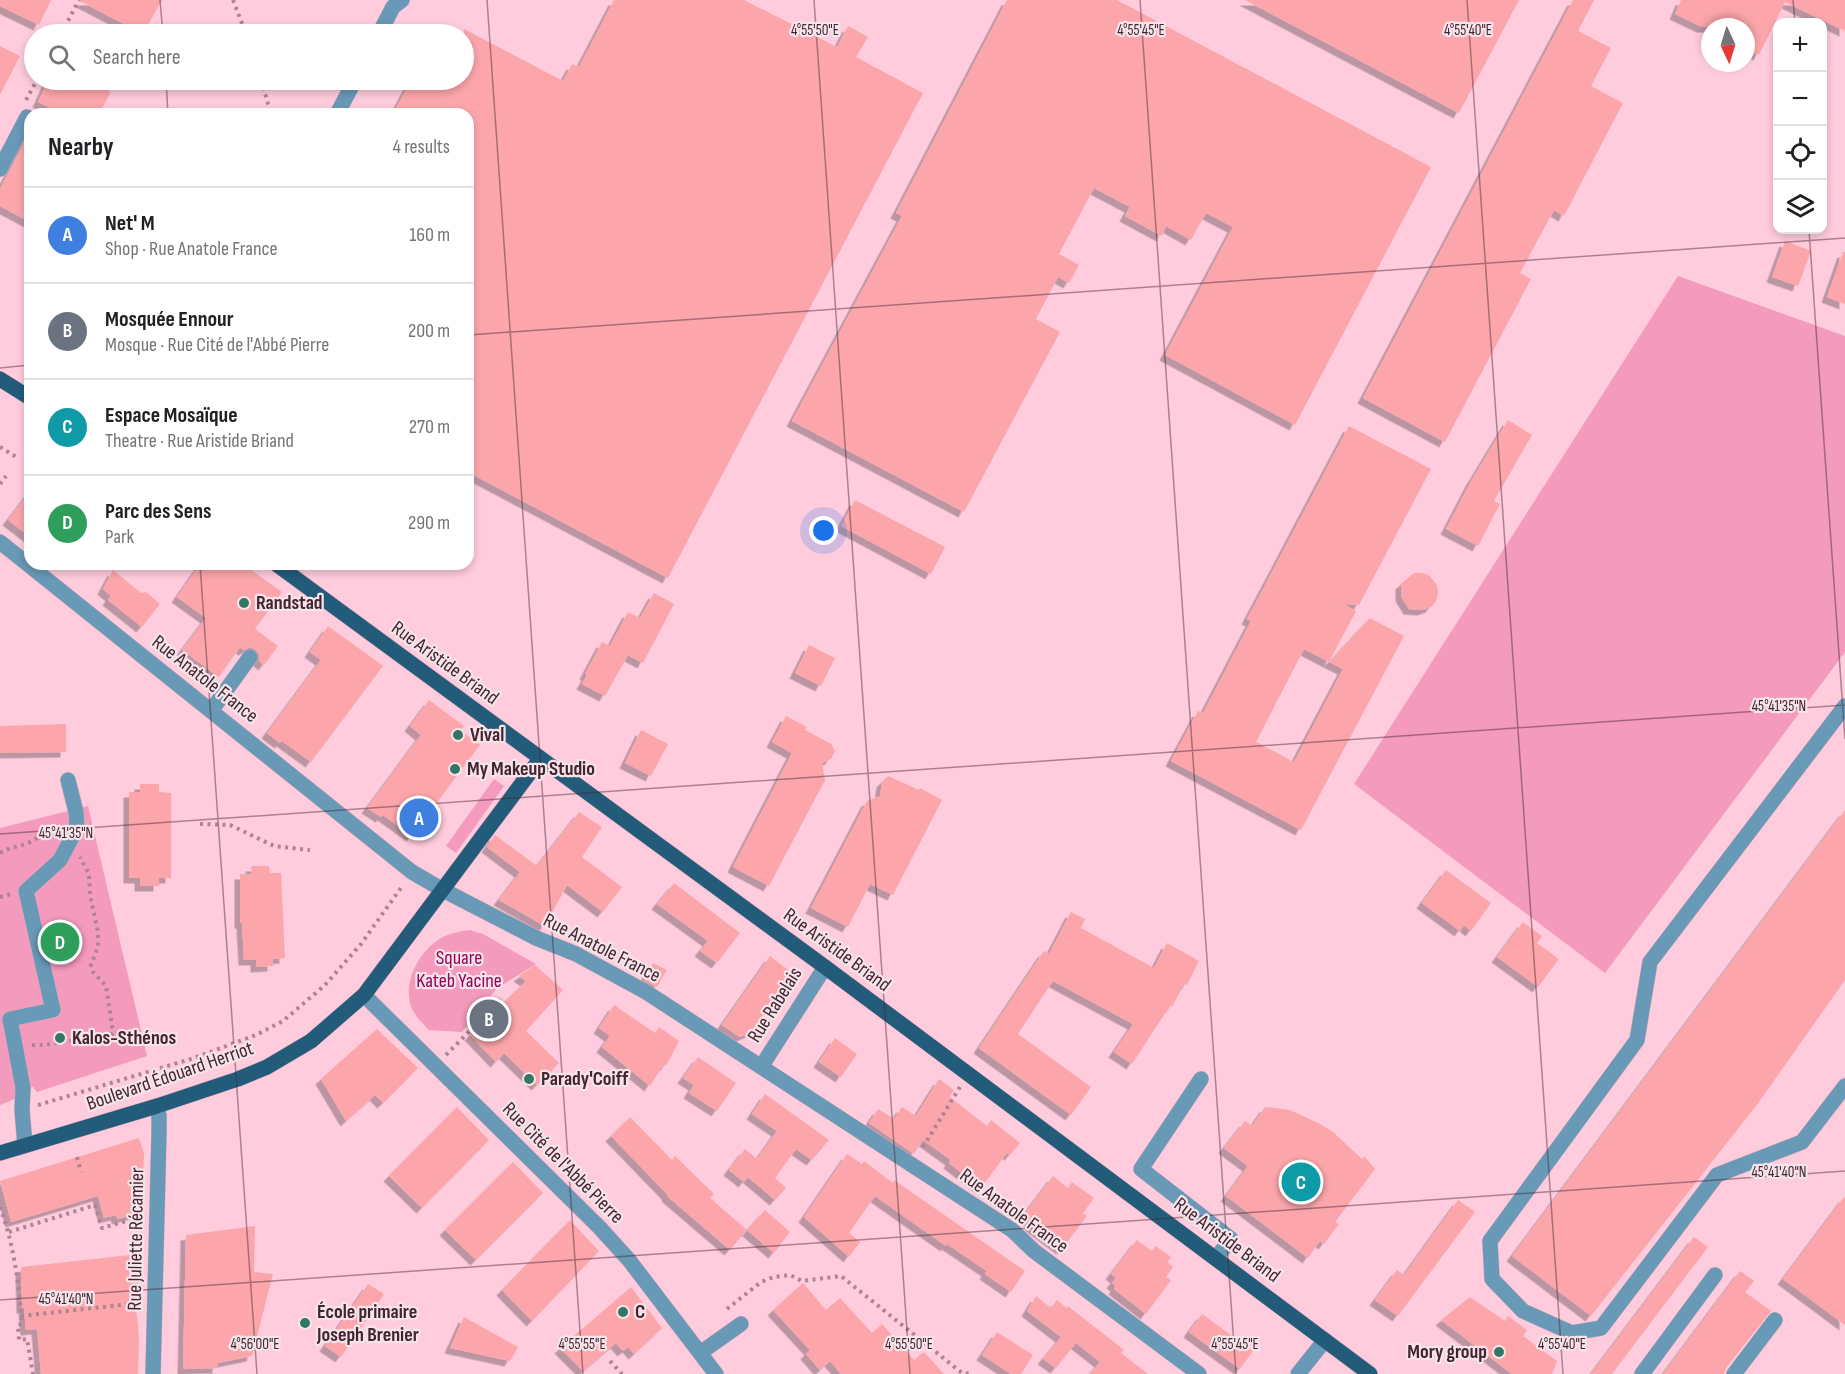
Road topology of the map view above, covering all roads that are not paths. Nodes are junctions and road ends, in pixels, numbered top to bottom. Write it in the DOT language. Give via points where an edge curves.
graph roads {
  1 [pos="402,0"];
  2 [pos="384,24"];
  3 [pos="350,90"];
  4 [pos="340,108"];
  5 [pos="24,123"];
  6 [pos="0,169"];
  7 [pos="0,379"];
  8 [pos="24,394"];
  9 [pos="0,542"];
  10 [pos="24,561"];
  11 [pos="35,570"];
  12 [pos="284,570"];
  13 [pos="250,657"];
  14 [pos="1845,706"];
  15 [pos="211,711"];
  16 [pos="540,759"];
  17 [pos="68,780"];
  18 [pos="443,890"];
  19 [pos="825,967"];
  20 [pos="364,995"];
  21 [pos="761,1067"];
  22 [pos="1200,1079"];
  23 [pos="1845,1086"];
  24 [pos="157,1106"];
  25 [pos="25,1145"];
  26 [pos="0,1153"];
  27 [pos="1216,1258"];
  28 [pos="1715,1275"];
  29 [pos="1775,1320"];
  30 [pos="741,1324"];
  31 [pos="1325,1340"];
  32 [pos="700,1353"];
  33 [pos="1197,1373"];
  34 [pos="153,1374"];
  35 [pos="716,1374"];
  36 [pos="1299,1374"];
  37 [pos="1370,1374"];
  38 [pos="1642,1374"];
  39 [pos="1734,1374"];
  1 -- 2 [label="street" via="393,7"];
  3 -- 4 [label="street"];
  5 -- 6 [label="street"];
  7 -- 8 [label="main road"];
  9 -- 10 [label="street, Rue Anatole France"];
  11 -- 15 [label="street, Rue Anatole France"];
  12 -- 16 [label="main road, Rue Aristide Briand"];
  13 -- 15 [label="street"];
  14 -- 23 [label="street" via="1650,962 1637,1040 1490,1241 1492,1279 1523,1311 1572,1333 1601,1328 1717,1175 1802,1142"];
  15 -- 18 [label="street, Rue Anatole France" via="412,872"];
  16 -- 18 [label="main road, Boulevard Édouard Herriot"];
  16 -- 19 [label="main road, Rue Aristide Briand"];
  17 -- 25 [label="street" via="76,820 60,860 26,891 53,1010 10,1019 23,1088"];
  18 -- 20 [label="main road, Boulevard Édouard Herriot"];
  18 -- 21 [label="street, Rue Anatole France" via="646,992"];
  19 -- 21 [label="street, Rue Rabelais"];
  19 -- 27 [label="main road, Rue Aristide Briand"];
  20 -- 24 [label="main road, Boulevard Édouard Herriot" via="311,1041 267,1067"];
  20 -- 32 [label="street, Rue Cité de l'Abbé Pierre" via="629,1260"];
  21 -- 33 [label="street, Rue Anatole France" via="1012,1230 1034,1251"];
  22 -- 27 [label="street" via="1141,1169 1231,1239"];
  24 -- 25 [label="main road, Boulevard Édouard Herriot"];
  24 -- 34 [label="street, Rue Juliette Récamier"];
  25 -- 26 [label="main road, Boulevard Édouard Herriot"];
  27 -- 31 [label="main road, Rue Aristide Briand"];
  28 -- 38 [label="street"];
  29 -- 39 [label="street"];
  30 -- 32 [label="street"];
  31 -- 36 [label="street"];
  31 -- 37 [label="main road, Rue Aristide Briand"];
  32 -- 35 [label="street, Rue Cité de l'Abbé Pierre"];
}
